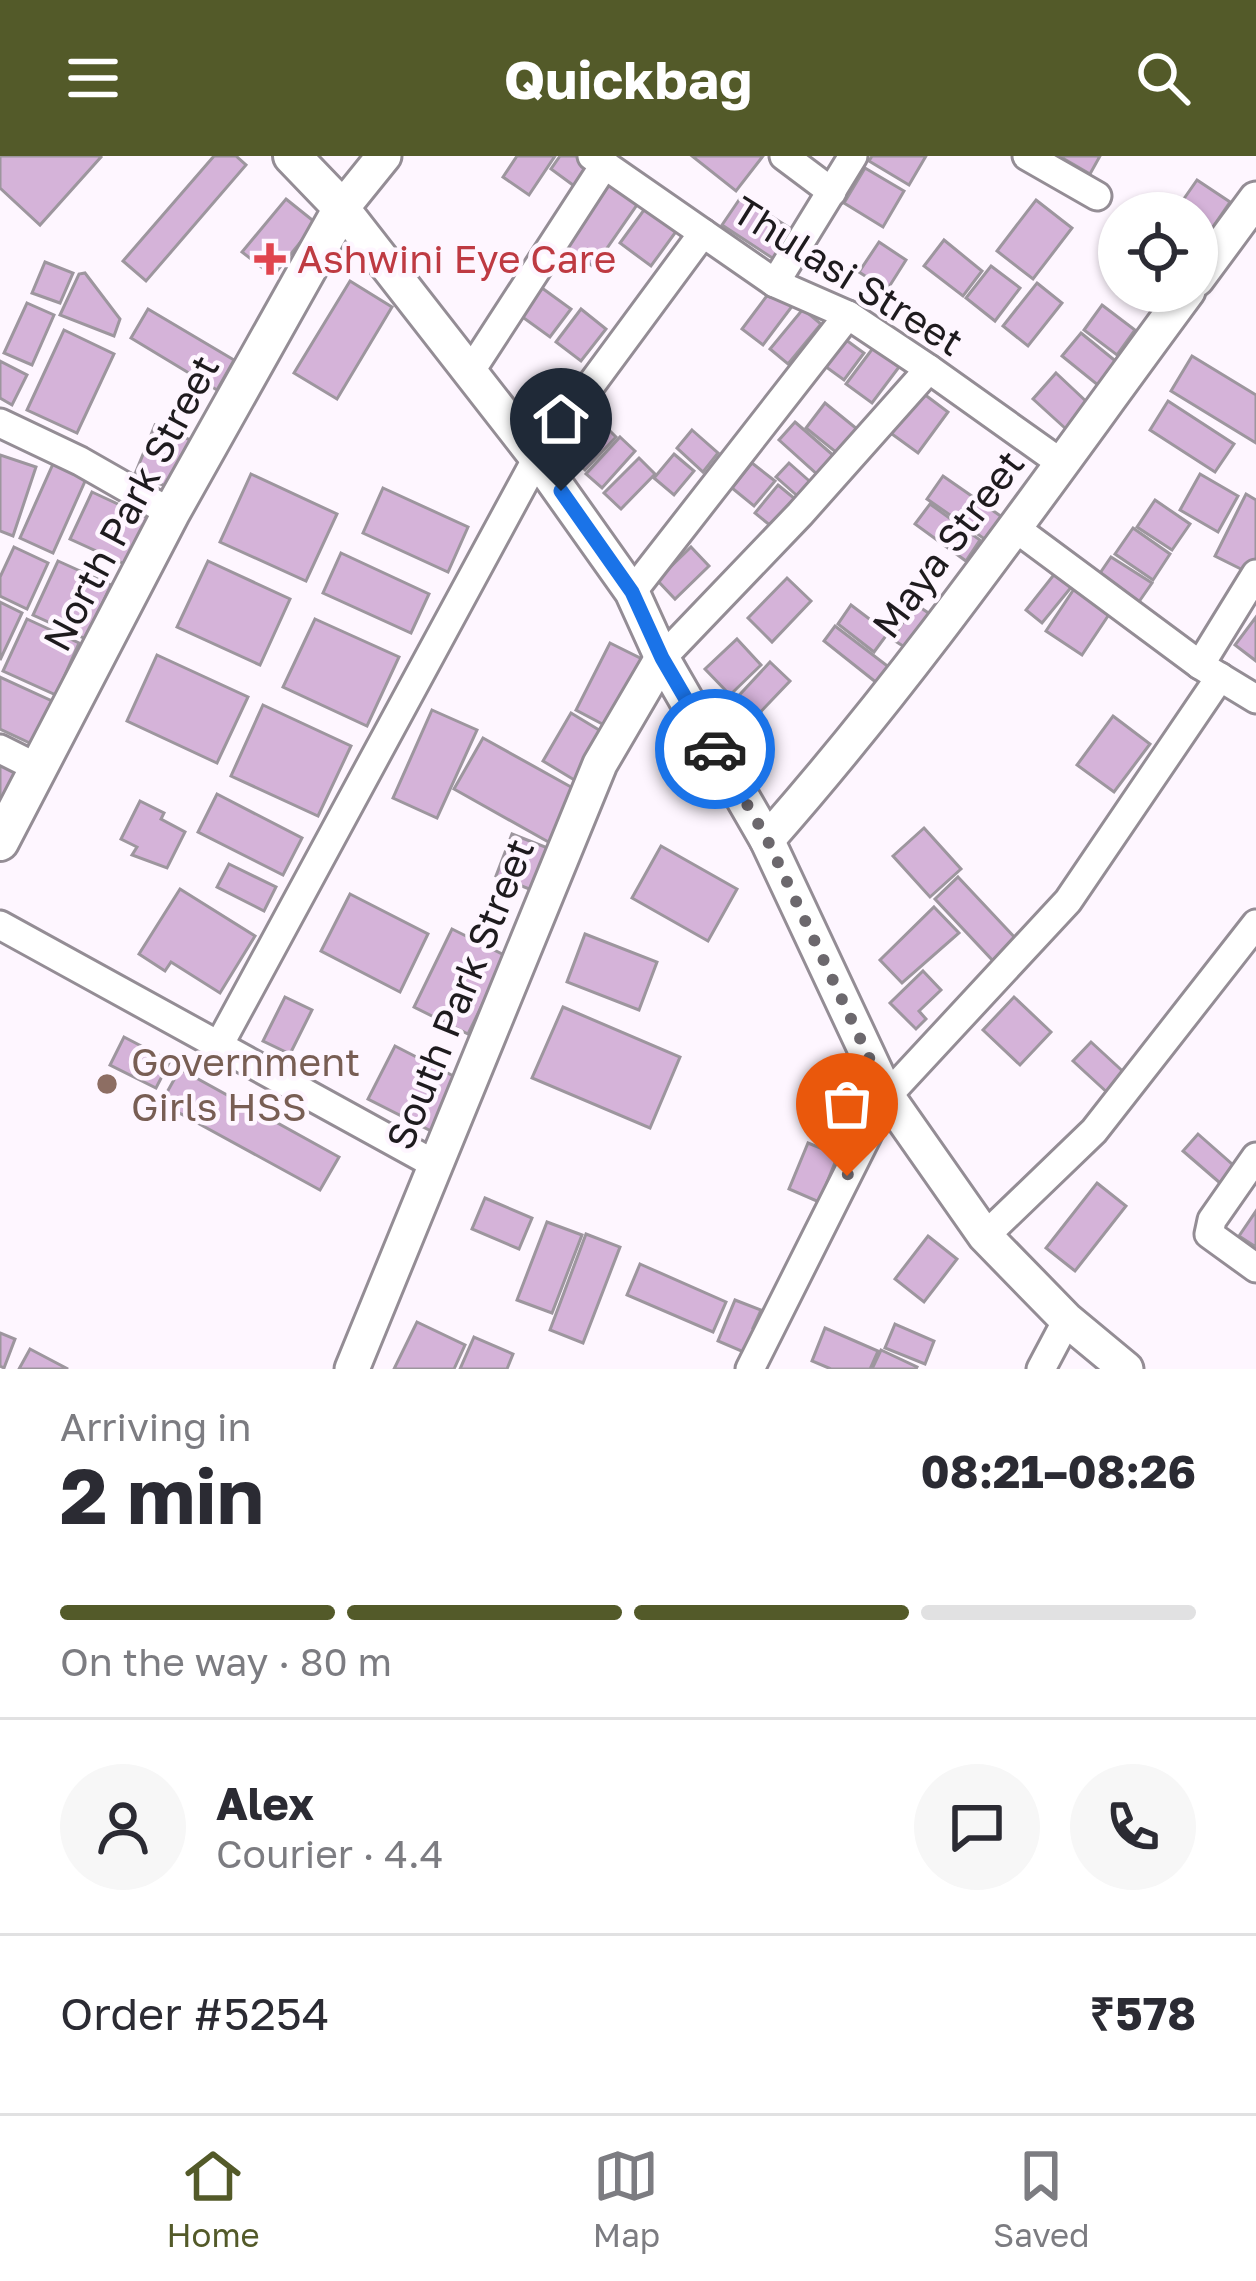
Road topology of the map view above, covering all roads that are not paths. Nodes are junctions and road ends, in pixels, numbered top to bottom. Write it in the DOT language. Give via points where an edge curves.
graph roads {
  1 [pos="292,156"];
  2 [pos="384,156"];
  3 [pos="784,156"];
  4 [pos="853,156"];
  5 [pos="1027,156"];
  6 [pos="599,160"];
  7 [pos="832,192"];
  8 [pos="1097,196"];
  9 [pos="1256,199"];
  10 [pos="342,208"];
  11 [pos="703,233"];
  12 [pos="1218,251"];
  13 [pos="775,283"];
  14 [pos="1172,312"];
  15 [pos="848,315"];
  16 [pos="929,369"];
  17 [pos="470,372"];
  18 [pos="0,423"];
  19 [pos="537,458"];
  20 [pos="1060,464"];
  21 [pos="171,513"];
  22 [pos="1014,527"];
  23 [pos="1256,574"];
  24 [pos="632,592"];
  25 [pos="662,658"];
  26 [pos="1210,671"];
  27 [pos="1256,699"];
  28 [pos="0,749"];
  29 [pos="38,768"];
  30 [pos="767,839"];
  31 [pos="0,842"];
  32 [pos="1256,924"];
  33 [pos="0,925"];
  34 [pos="218,1047"];
  35 [pos="887,1096"];
  36 [pos="1256,1156"];
  37 [pos="436,1165"];
  38 [pos="985,1237"];
  39 [pos="1256,1268"];
  40 [pos="1067,1319"];
  41 [pos="352,1369"];
  42 [pos="750,1369"];
  43 [pos="1041,1369"];
  44 [pos="1126,1369"];
  1 -- 10 [label="main road"];
  2 -- 10 [label="street"];
  3 -- 7 [label="street"];
  4 -- 7 [label="street"];
  5 -- 8 [label="street"];
  6 -- 11 [label="street, Thulasi Street"];
  6 -- 17 [label="street"];
  7 -- 13 [label="street"];
  9 -- 12 [label="street"];
  10 -- 17 [label="street"];
  10 -- 21 [label="main road, North Park Street"];
  11 -- 13 [label="street, Thulasi Street"];
  11 -- 19 [label="street"];
  13 -- 15 [label="street, Thulasi Street"];
  14 -- 20 [label="street, Maya Street"];
  15 -- 16 [label="street, Thulasi Street"];
  15 -- 24 [label="street"];
  16 -- 20 [label="street, Thulasi Street"];
  16 -- 25 [label="street"];
  17 -- 19 [label="street"];
  18 -- 21 [label="street"];
  19 -- 24 [label="street"];
  19 -- 34 [label="street"];
  20 -- 22 [label="street, Maya Street"];
  21 -- 29 [label="main road, North Park Street"];
  22 -- 26 [label="street"];
  22 -- 30 [label="street, Maya Street"];
  23 -- 26 [label="street"];
  24 -- 25 [label="street"];
  25 -- 30 [label="street"];
  25 -- 37 [label="street, South Park Street" via="600,764"];
  26 -- 27 [label="street"];
  26 -- 35 [label="street" via="1068,901"];
  28 -- 29 [label="street"];
  29 -- 31 [label="main road, North Park Street"];
  30 -- 35 [label="street"];
  32 -- 38 [label="street" via="1094,1132"];
  33 -- 34 [label="street"];
  34 -- 37 [label="street"];
  35 -- 38 [label="street"];
  35 -- 42 [label="street"];
  36 -- 39 [label="street" via="1209,1234"];
  37 -- 41 [label="street, South Park Street"];
  38 -- 40 [label="street"];
  40 -- 43 [label="street"];
  40 -- 44 [label="street"];
}
